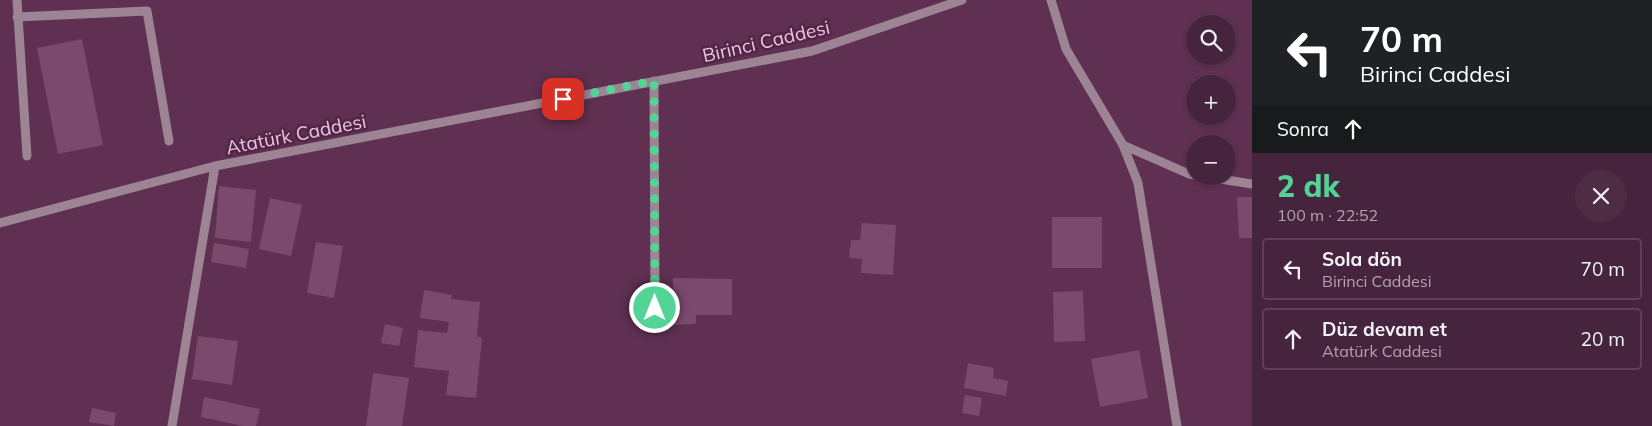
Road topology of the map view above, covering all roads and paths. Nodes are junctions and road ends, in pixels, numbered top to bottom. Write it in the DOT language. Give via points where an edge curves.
graph roads {
  1 [pos="16,0"];
  2 [pos="962,0"];
  3 [pos="1051,0"];
  4 [pos="17,17"];
  5 [pos="654,81"];
  6 [pos="602,91"];
  7 [pos="169,141"];
  8 [pos="1123,145"];
  9 [pos="27,156"];
  10 [pos="215,166"];
  11 [pos="1186,173"];
  12 [pos="1236,181"];
  13 [pos="1252,184"];
  14 [pos="0,223"];
  15 [pos="655,308"];
  16 [pos="172,426"];
  17 [pos="1176,426"];
  1 -- 4 [label="street"];
  2 -- 5 [label="street, Birinci Caddesi" via="812,51"];
  3 -- 8 [label="street" via="1066,49"];
  4 -- 7 [label="street" via="147,11"];
  4 -- 9 [label="street"];
  5 -- 6 [label="street, Birinci Caddesi"];
  5 -- 15 [label="street"];
  6 -- 10 [label="street, Atatürk Caddesi"];
  8 -- 11 [label="street"];
  8 -- 17 [label="street" via="1138,183"];
  10 -- 14 [label="street, Atatürk Caddesi"];
  10 -- 16 [label="street"];
  12 -- 13 [label="street"];
}
